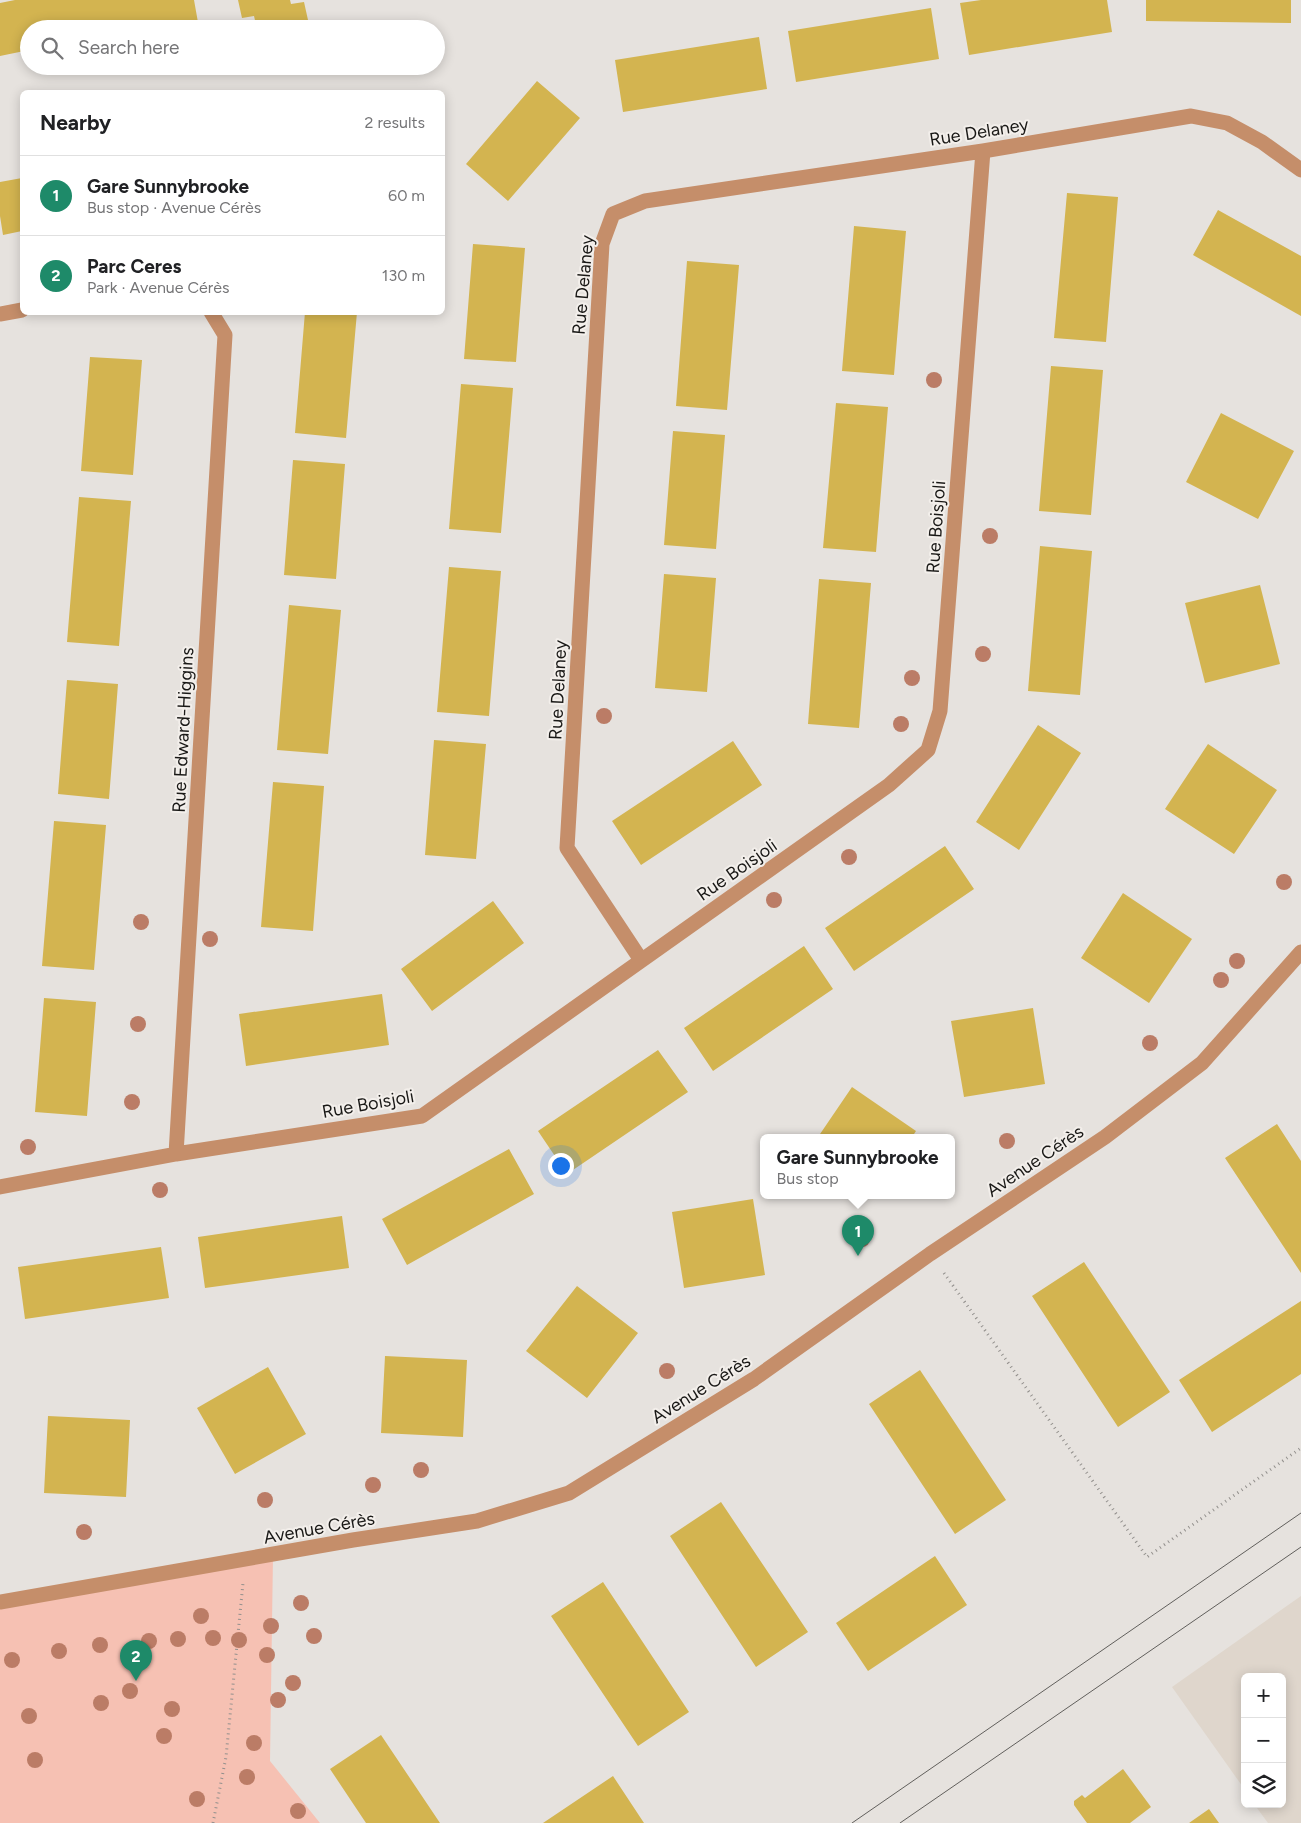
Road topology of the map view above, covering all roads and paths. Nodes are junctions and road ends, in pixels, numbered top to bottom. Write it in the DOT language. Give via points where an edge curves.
graph roads {
  1 [pos="983,151"];
  2 [pos="1301,170"];
  3 [pos="20,310"];
  4 [pos="0,314"];
  5 [pos="213,315"];
  6 [pos="1301,952"];
  7 [pos="642,960"];
  8 [pos="176,1154"];
  9 [pos="0,1188"];
  10 [pos="930,1254"];
  11 [pos="1301,1448"];
  12 [pos="245,1560"];
  13 [pos="0,1602"];
  14 [pos="213,1823"];
  1 -- 2 [label="street, Rue Delaney" via="1191,116 1227,123 1262,142"];
  1 -- 7 [label="street, Rue Boisjoli" via="940,711 928,750 889,786"];
  1 -- 7 [label="street, Rue Delaney" via="644,201 613,214 602,244 567,848"];
  3 -- 4 [label="street"];
  5 -- 8 [label="street, Rue Edward-Higgins" via="225,335"];
  6 -- 10 [label="street, Avenue Cérès" via="1202,1063 1105,1137"];
  7 -- 8 [label="street, Rue Boisjoli" via="422,1116"];
  8 -- 9 [label="street, Rue Boisjoli"];
  10 -- 11 [label="path" via="1147,1557"];
  10 -- 12 [label="street, Avenue Cérès" via="754,1378 568,1492 477,1520"];
  12 -- 13 [label="street, Avenue Cérès"];
  12 -- 14 [label="path" via="226,1756"];
}
